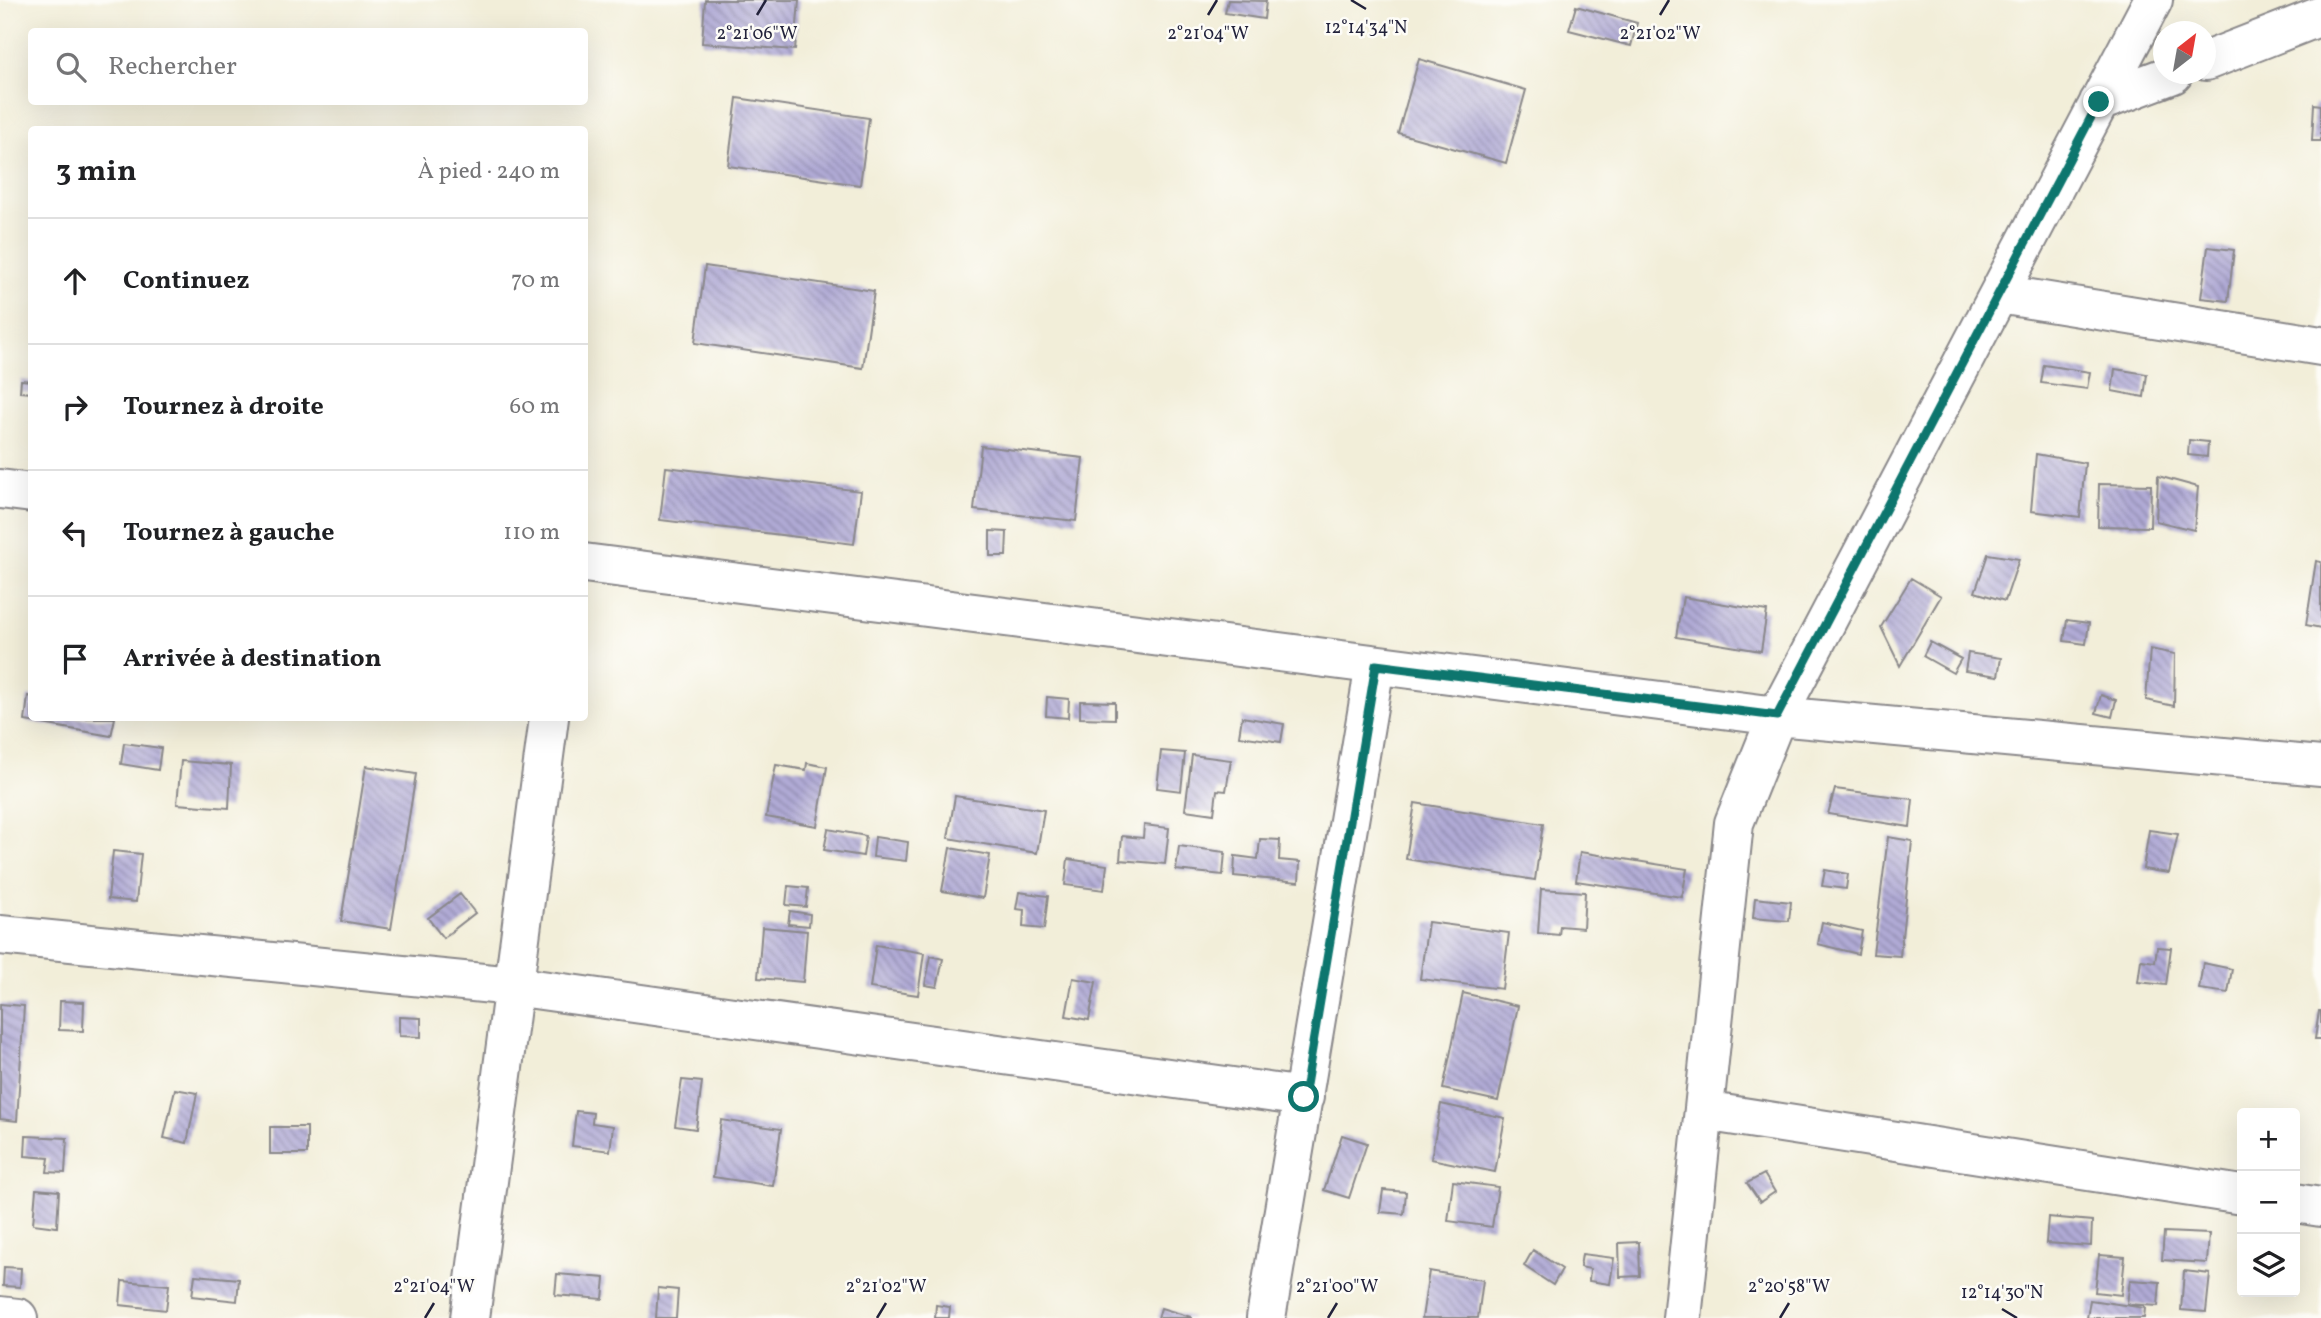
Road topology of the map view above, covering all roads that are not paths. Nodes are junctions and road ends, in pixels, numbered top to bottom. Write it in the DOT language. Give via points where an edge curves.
graph roads {
  1 [pos="2153,0"];
  2 [pos="2321,16"];
  3 [pos="2216,57"];
  4 [pos="2153,82"];
  5 [pos="2099,102"];
  6 [pos="1999,294"];
  7 [pos="2321,346"];
  8 [pos="0,489"];
  9 [pos="28,492"];
  10 [pos="588,564"];
  11 [pos="1376,665"];
  12 [pos="1777,716"];
  13 [pos="549,721"];
  14 [pos="2321,766"];
  15 [pos="0,935"];
  16 [pos="513,986"];
  17 [pos="1304,1097"];
  18 [pos="1704,1111"];
  19 [pos="2237,1194"];
  20 [pos="2300,1204"];
  21 [pos="2321,1207"];
  22 [pos="0,1316"];
  23 [pos="18,1318"];
  24 [pos="470,1318"];
  25 [pos="1266,1318"];
  26 [pos="1682,1318"];
  1 -- 5 [label="street"];
  2 -- 3 [label="street"];
  4 -- 5 [label="street"];
  5 -- 6 [label="street"];
  6 -- 7 [label="street"];
  6 -- 12 [label="street"];
  8 -- 9 [label="street"];
  10 -- 11 [label="street"];
  11 -- 12 [label="street"];
  11 -- 17 [label="street"];
  12 -- 14 [label="street"];
  12 -- 18 [label="street" via="1734,823"];
  13 -- 16 [label="street"];
  15 -- 16 [label="street"];
  16 -- 17 [label="street"];
  16 -- 24 [label="street"];
  17 -- 25 [label="street"];
  18 -- 19 [label="street"];
  18 -- 26 [label="street"];
  20 -- 21 [label="street"];
  22 -- 23 [label="street"];
}
